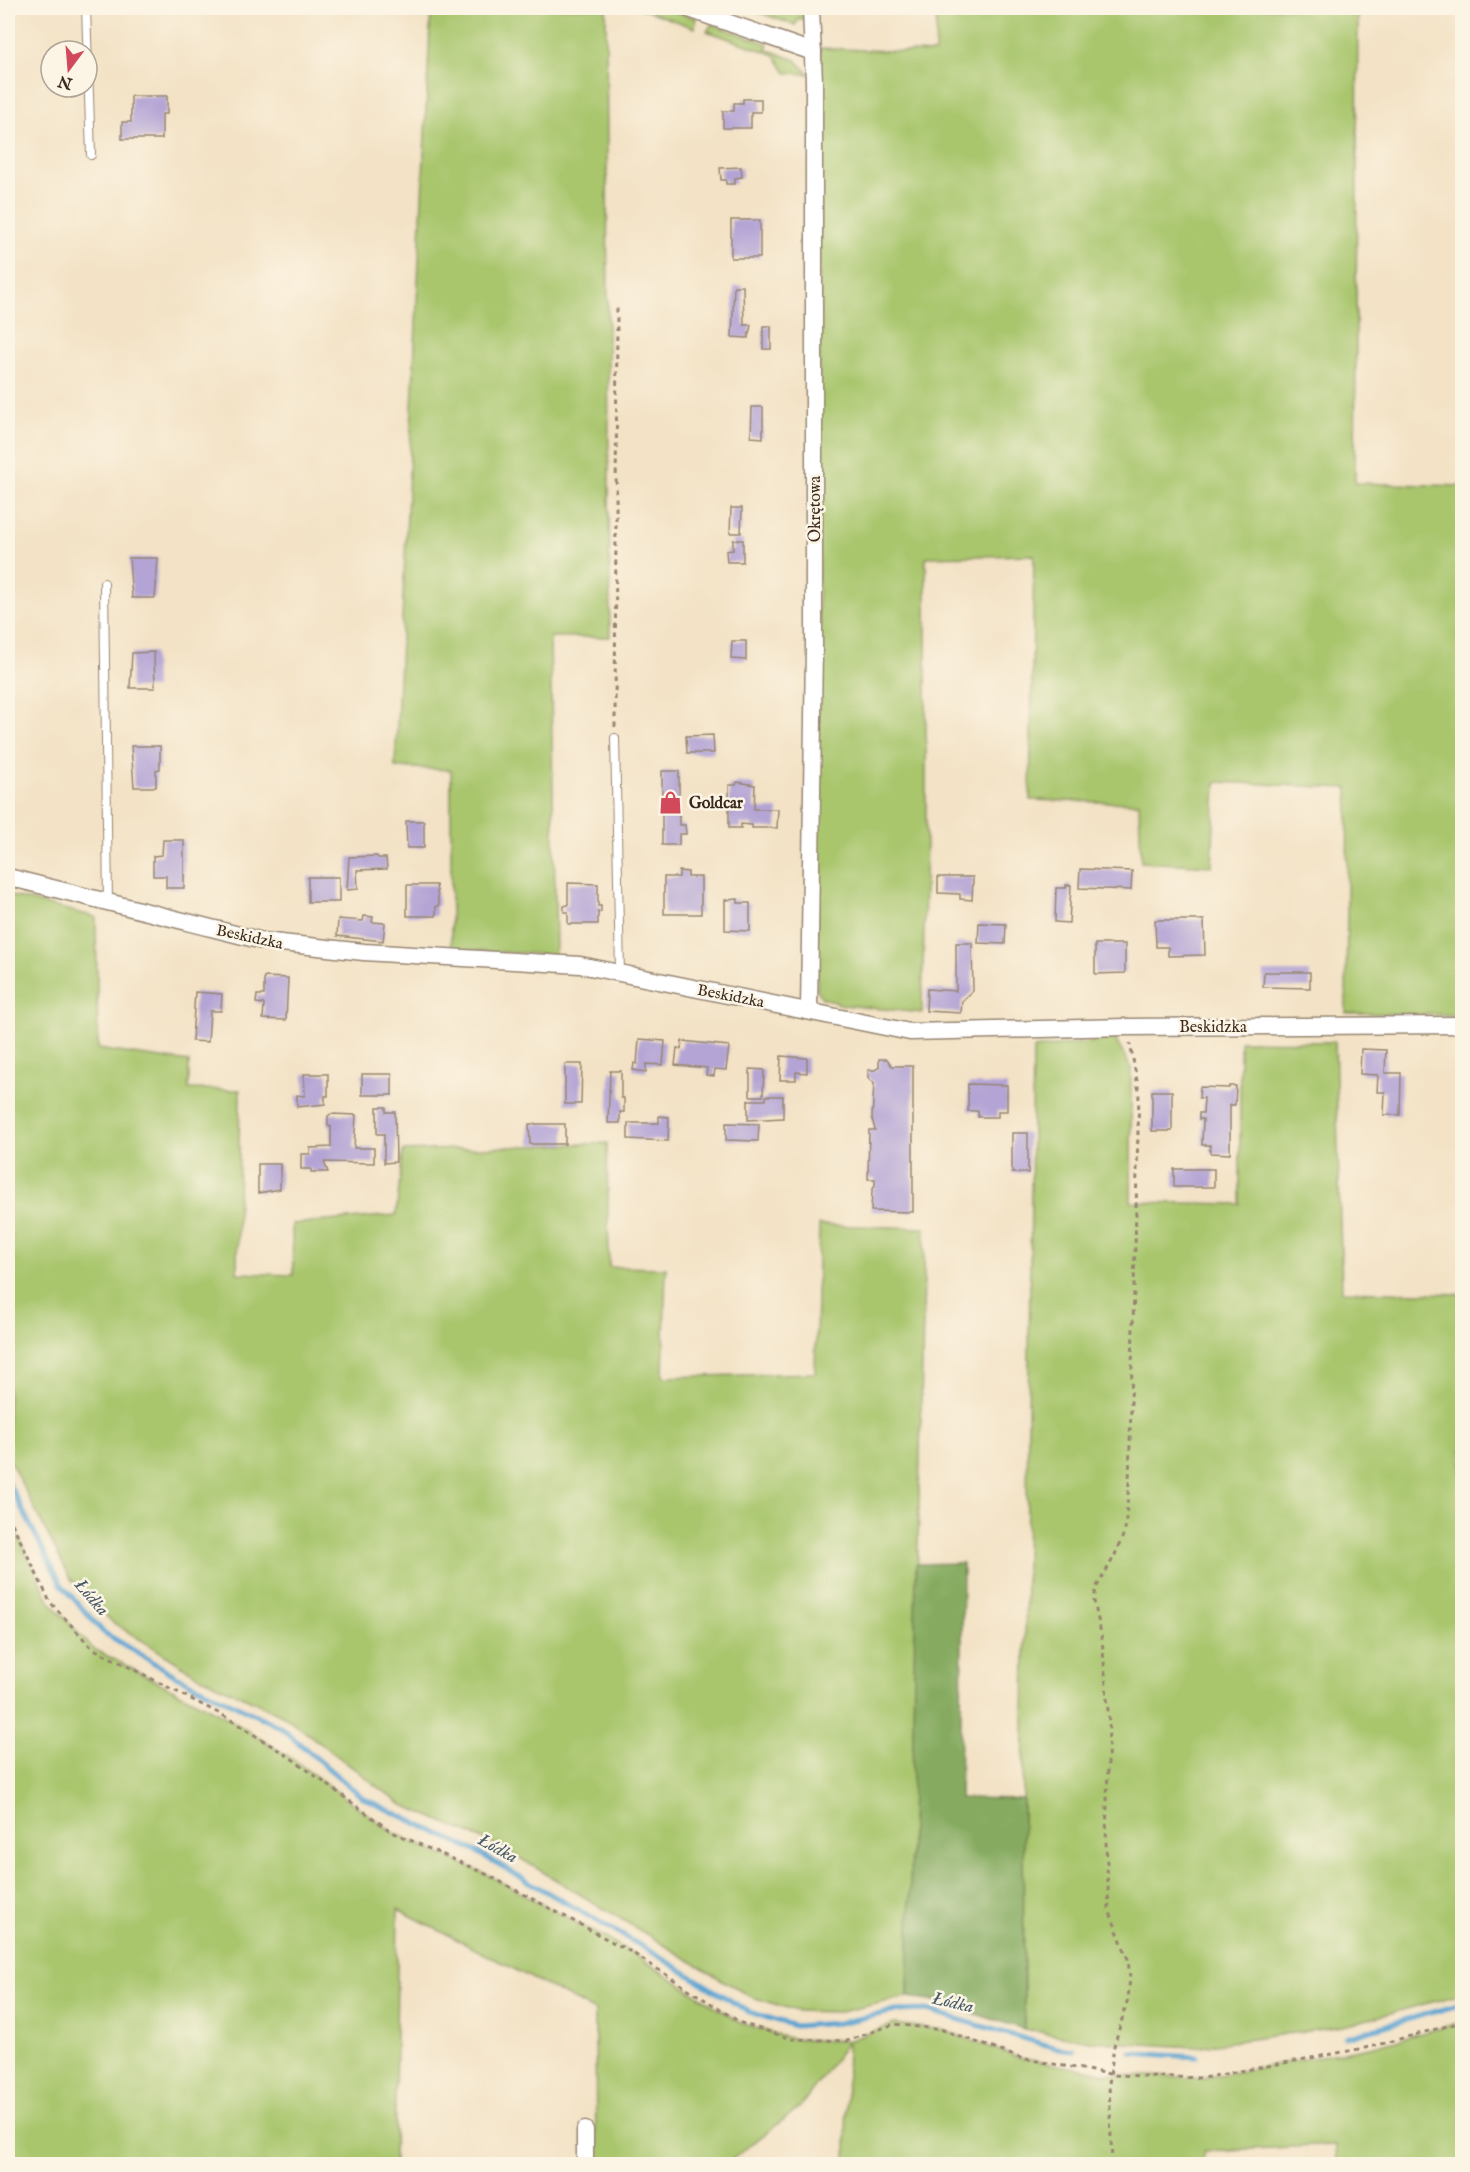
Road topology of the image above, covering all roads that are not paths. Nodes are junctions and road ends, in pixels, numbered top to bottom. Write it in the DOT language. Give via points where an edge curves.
graph roads {
  1 [pos="87,8"];
  2 [pos="686,8"];
  3 [pos="812,8"];
  4 [pos="813,52"];
  5 [pos="91,155"];
  6 [pos="104,583"];
  7 [pos="615,738"];
  8 [pos="8,877"];
  9 [pos="108,903"];
  10 [pos="620,973"];
  11 [pos="809,1011"];
  12 [pos="1462,1025"];
  13 [pos="585,2130"];
  14 [pos="585,2164"];
  1 -- 5 [label="lane"];
  2 -- 4 [label="street"];
  3 -- 4 [label="street, Okrętowa"];
  4 -- 11 [label="street, Okrętowa" via="814,659"];
  6 -- 9 [label="lane"];
  7 -- 10 [label="lane"];
  8 -- 9 [label="street, Beskidzka"];
  9 -- 10 [label="street, Beskidzka" via="263,942 580,965"];
  10 -- 11 [label="street, Beskidzka"];
  11 -- 12 [label="street, Beskidzka" via="910,1032"];
  13 -- 14 [label="street"];
}
